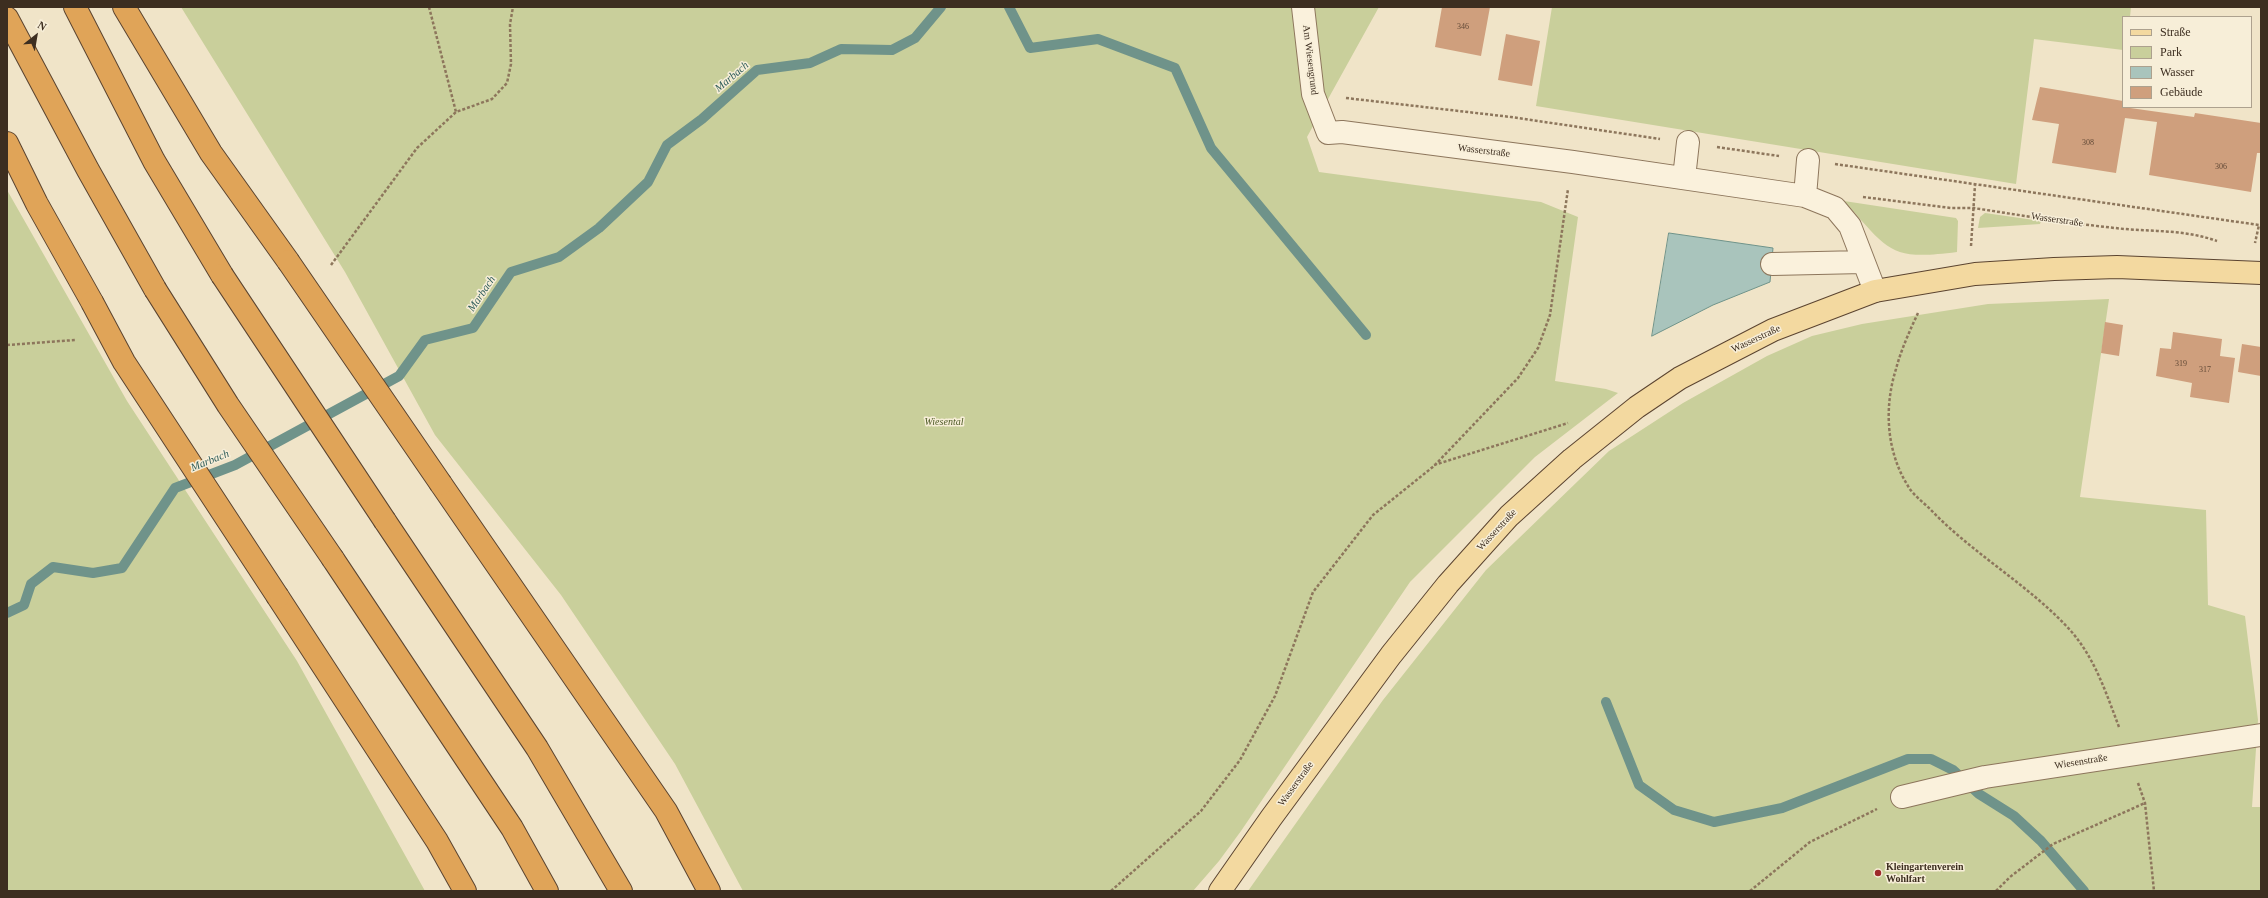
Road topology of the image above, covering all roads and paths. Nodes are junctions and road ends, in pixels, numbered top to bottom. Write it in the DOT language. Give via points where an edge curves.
graph roads {
  1 [pos="75,7"];
  2 [pos="124,7"];
  3 [pos="429,7"];
  4 [pos="513,7"];
  5 [pos="1303,7"];
  6 [pos="7,18"];
  7 [pos="456,112"];
  8 [pos="1578,127"];
  9 [pos="1328,134"];
  10 [pos="1688,142"];
  11 [pos="7,143"];
  12 [pos="1808,160"];
  13 [pos="1573,162"];
  14 [pos="1684,178"];
  15 [pos="1975,184"];
  16 [pos="1805,196"];
  17 [pos="1860,196"];
  18 [pos="1973,208"];
  19 [pos="1971,250"];
  20 [pos="1862,262"];
  21 [pos="1772,264"];
  22 [pos="331,265"];
  23 [pos="2255,272"];
  24 [pos="1875,291"];
  25 [pos="1924,311"];
  26 [pos="75,340"];
  27 [pos="7,346"];
  28 [pos="1571,422"];
  29 [pos="1434,466"];
  30 [pos="2261,736"];
  31 [pos="2130,754"];
  32 [pos="1902,797"];
  33 [pos="2145,804"];
  34 [pos="1220,890"];
  35 [pos="465,891"];
  36 [pos="547,891"];
  37 [pos="621,891"];
  38 [pos="709,891"];
  39 [pos="1111,891"];
  40 [pos="1750,891"];
  41 [pos="1996,891"];
  42 [pos="2154,891"];
  1 -- 37 [label="highway, bridge" via="154,161 222,275 537,748"];
  2 -- 38 [label="highway, bridge" via="211,153 666,812"];
  3 -- 7 [label="path"];
  4 -- 7 [label="path" via="510,24 511,64 507,83 492,99"];
  5 -- 9 [label="street, Am Wiesengrund" via="1313,94"];
  6 -- 36 [label="highway, bridge" via="155,289 228,405 512,828"];
  7 -- 22 [label="path" via="416,148 354,237"];
  8 -- 13 [label="path"];
  9 -- 13 [label="street, Wasserstraße" via="1349,133"];
  10 -- 14 [label="street"];
  11 -- 35 [label="highway, bridge" via="37,204 124,362 437,841"];
  12 -- 16 [label="street"];
  13 -- 14 [label="street, Wasserstraße"];
  13 -- 29 [label="path" via="1550,315 1538,348 1518,378"];
  14 -- 16 [label="street, Wasserstraße"];
  15 -- 18 [label="path"];
  16 -- 20 [label="street, Wasserstraße" via="1835,208 1850,226"];
  17 -- 18 [label="path, Wasserstraße" via="1951,208"];
  18 -- 19 [label="path"];
  18 -- 23 [label="path, Wasserstraße" via="2116,228 2203,236 2221,243"];
  20 -- 21 [label="street"];
  20 -- 24 [label="street, Wasserstraße"];
  23 -- 24 [label="main road, Wasserstraße" via="2117,267 2054,269 1975,274"];
  24 -- 34 [label="main road, Wasserstraße" via="1773,330 1680,378 1637,407 1578,454 1509,516 1448,584 1391,655"];
  25 -- 31 [label="path" via="1918,313 1896,369 1889,407 1889,436 1893,454 1908,486 1948,527 2052,611 2071,632 2099,674"];
  26 -- 27 [label="path"];
  28 -- 29 [label="path"];
  29 -- 39 [label="path" via="1373,515 1313,592 1275,696 1240,760 1210,800 1201,811"];
  30 -- 31 [label="street, Wiesenstraße"];
  31 -- 32 [label="street, Wiesenstraße" via="1985,777"];
  31 -- 33 [label="path"];
  32 -- 40 [label="path" via="1810,842"];
  33 -- 41 [label="path" via="2053,844"];
  33 -- 42 [label="path"];
}
